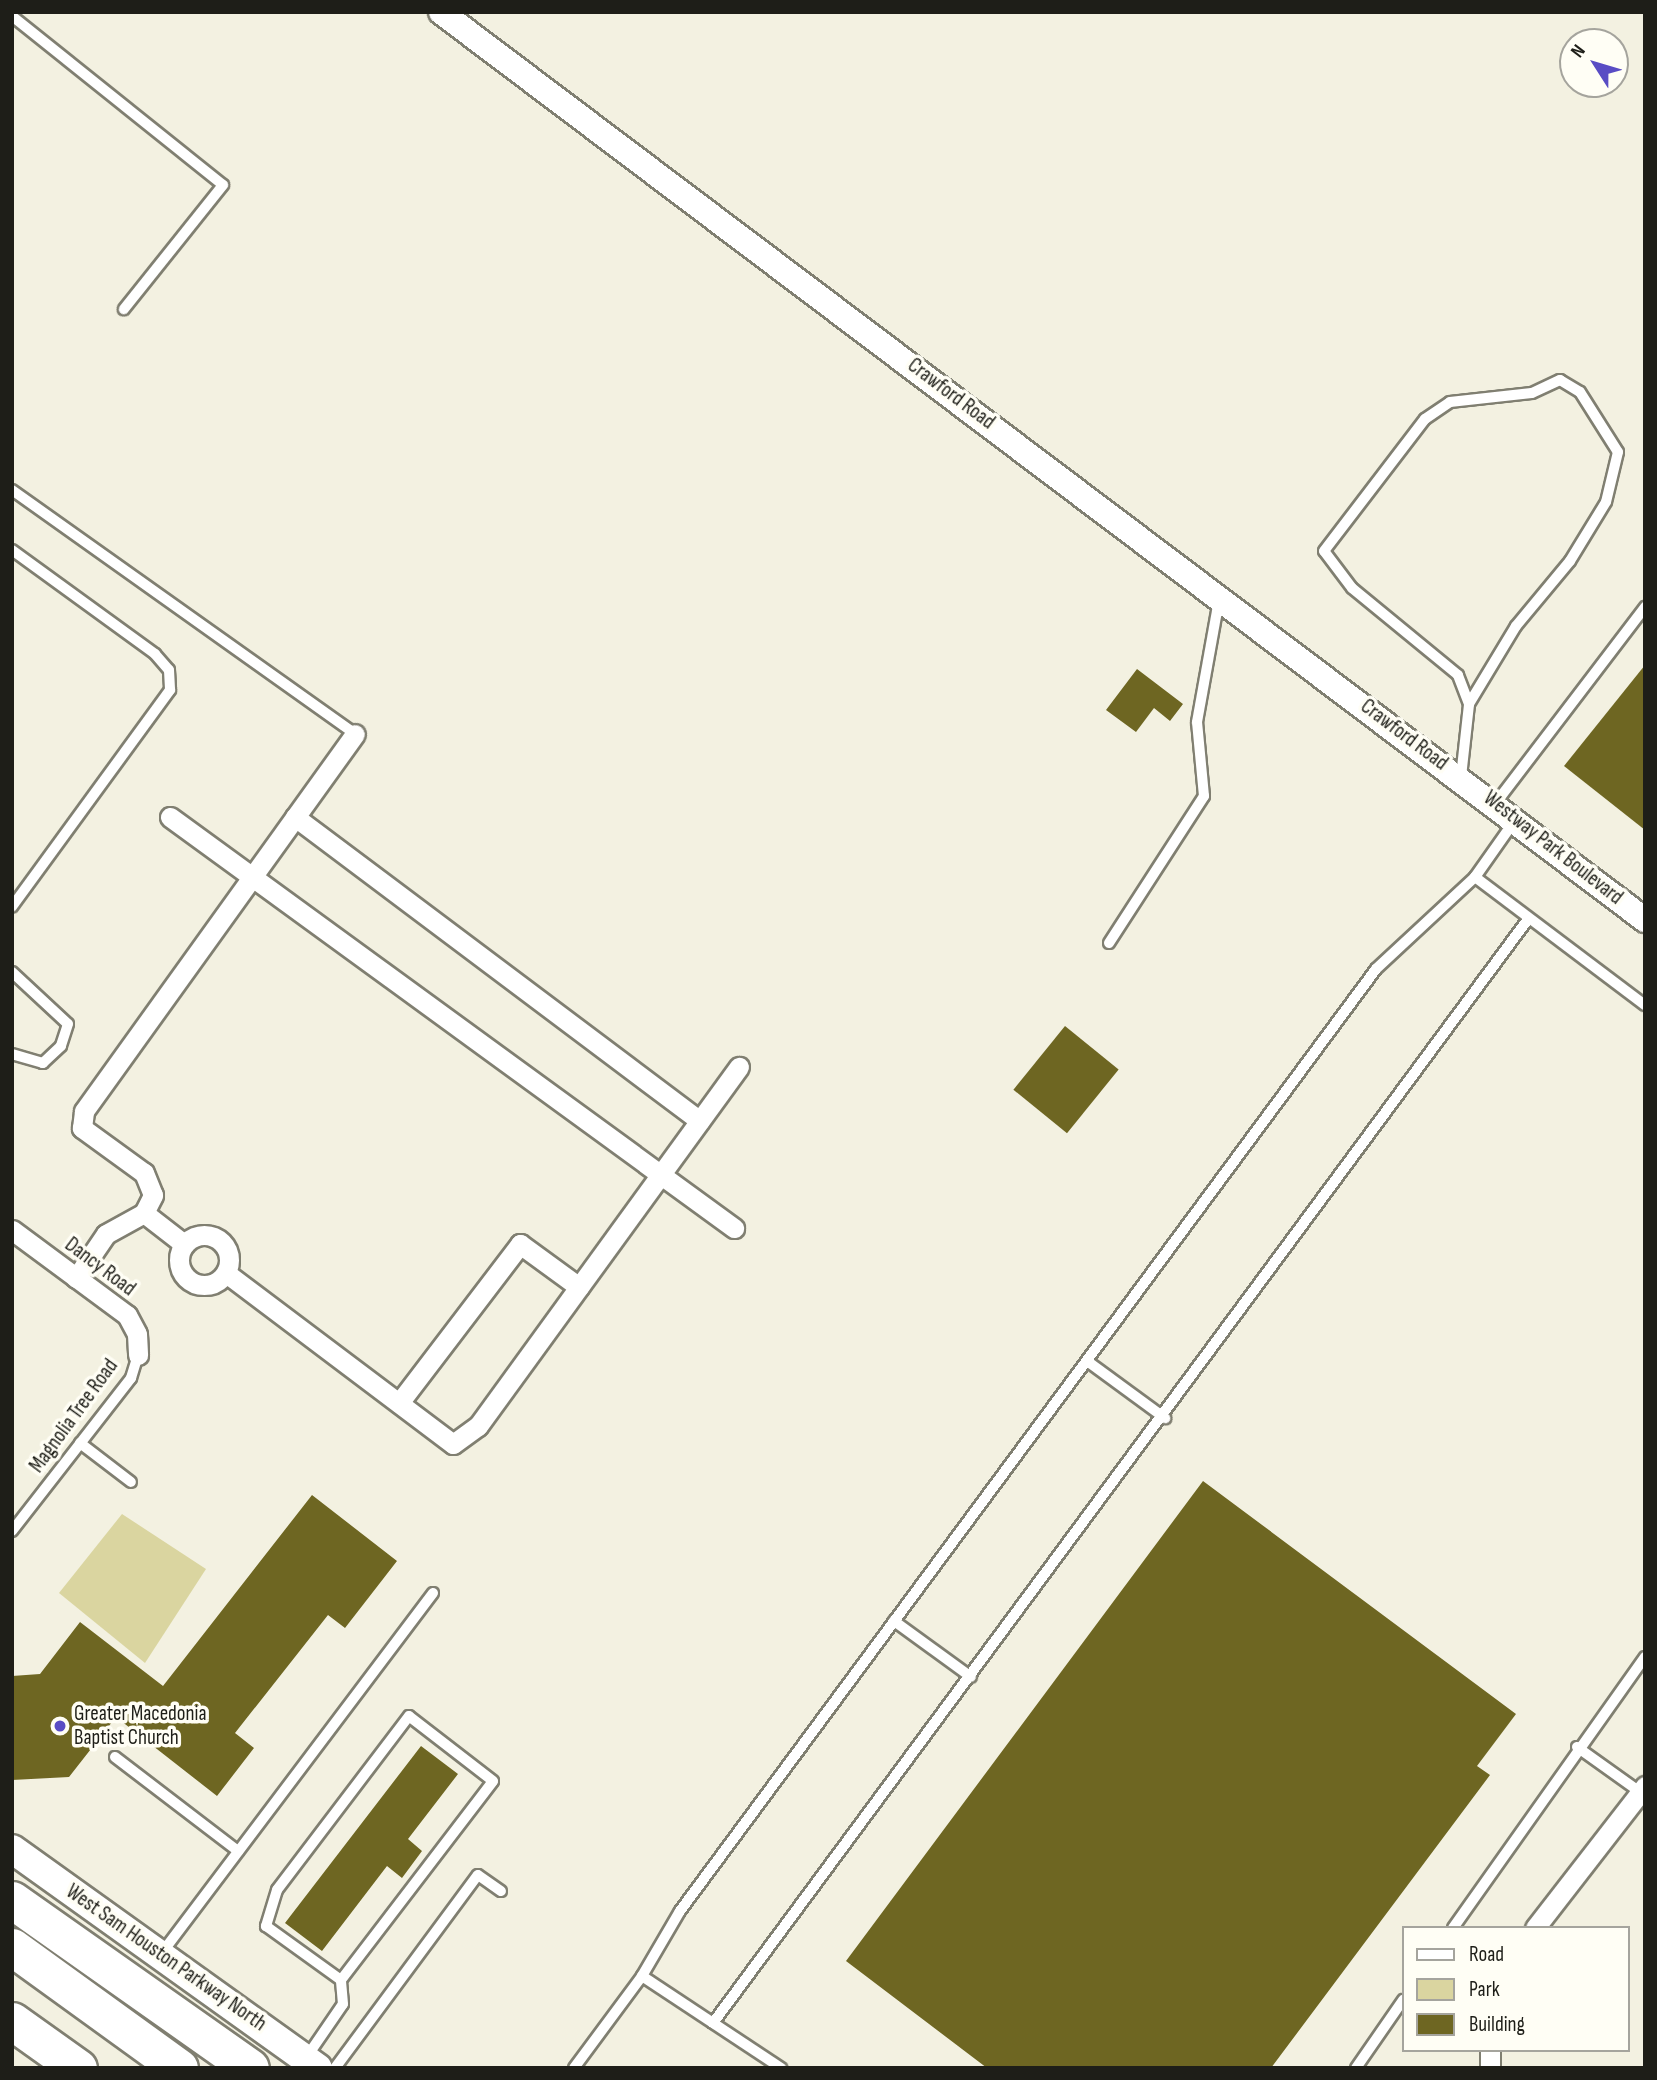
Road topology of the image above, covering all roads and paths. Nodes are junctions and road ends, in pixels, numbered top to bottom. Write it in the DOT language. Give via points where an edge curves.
graph roads {
  1 [pos="441,12"];
  2 [pos="12,16"];
  3 [pos="124,309"];
  4 [pos="12,490"];
  5 [pos="12,550"];
  6 [pos="1220,596"];
  7 [pos="1645,607"];
  8 [pos="1469,704"];
  9 [pos="355,734"];
  10 [pos="1461,777"];
  11 [pos="1495,804"];
  12 [pos="170,817"];
  13 [pos="295,817"];
  14 [pos="1515,819"];
  15 [pos="252,877"];
  16 [pos="1475,877"];
  17 [pos="12,907"];
  18 [pos="1528,919"];
  19 [pos="1645,920"];
  20 [pos="1109,943"];
  21 [pos="12,972"];
  22 [pos="1645,1005"];
  23 [pos="12,1054"];
  24 [pos="739,1067"];
  25 [pos="700,1121"];
  26 [pos="660,1174"];
  27 [pos="144,1213"];
  28 [pos="734,1228"];
  29 [pos="12,1230"];
  30 [pos="184,1244"];
  31 [pos="226,1273"];
  32 [pos="76,1278"];
  33 [pos="579,1287"];
  34 [pos="138,1355"];
  35 [pos="1087,1361"];
  36 [pos="399,1403"];
  37 [pos="1165,1418"];
  38 [pos="80,1443"];
  39 [pos="131,1482"];
  40 [pos="12,1531"];
  41 [pos="433,1593"];
  42 [pos="894,1622"];
  43 [pos="1645,1657"];
  44 [pos="971,1677"];
  45 [pos="1577,1747"];
  46 [pos="115,1757"];
  47 [pos="1642,1789"];
  48 [pos="12,1849"];
  49 [pos="239,1851"];
  50 [pos="501,1891"];
  51 [pos="12,1900"];
  52 [pos="1454,1926"];
  53 [pos="1537,1926"];
  54 [pos="12,1947"];
  55 [pos="161,1954"];
  56 [pos="642,1976"];
  57 [pos="341,1980"];
  58 [pos="1402,2001"];
  59 [pos="713,2023"];
  60 [pos="16,2024"];
  61 [pos="312,2063"];
  62 [pos="39,2068"];
  63 [pos="78,2068"];
  64 [pos="179,2068"];
  65 [pos="250,2068"];
  66 [pos="335,2068"];
  67 [pos="574,2068"];
  68 [pos="781,2068"];
  69 [pos="1356,2068"];
  1 -- 6 [label="street, Crawford Road"];
  2 -- 3 [label="lane" via="223,185"];
  4 -- 9 [label="lane"];
  5 -- 17 [label="lane" via="155,654 170,670 170,690"];
  6 -- 10 [label="street, Crawford Road"];
  6 -- 20 [label="lane" via="1197,722 1204,796"];
  7 -- 11 [label="lane"];
  8 -- 8 [label="lane" via="1458,675 1352,588 1324,551 1425,419 1450,402 1532,393 1560,380 1580,392 1618,452 1606,502 1570,561 1516,626"];
  8 -- 10 [label="lane"];
  9 -- 13 [label="street"];
  10 -- 11 [label="street, Westway Park Boulevard"];
  11 -- 14 [label="street, Westway Park Boulevard"];
  12 -- 15 [label="street"];
  13 -- 15 [label="street"];
  13 -- 25 [label="street"];
  14 -- 16 [label="lane"];
  14 -- 19 [label="street, Westway Park Boulevard"];
  15 -- 26 [label="street"];
  15 -- 27 [label="street" via="85,1111 82,1128 144,1173 153,1195"];
  16 -- 18 [label="lane"];
  16 -- 35 [label="lane" via="1376,969"];
  18 -- 22 [label="lane"];
  18 -- 37 [label="lane"];
  21 -- 23 [label="lane" via="68,1024 61,1046 43,1063"];
  24 -- 25 [label="street"];
  25 -- 26 [label="street"];
  26 -- 28 [label="street"];
  26 -- 33 [label="street"];
  27 -- 30 [label="street"];
  27 -- 32 [label="street" via="106,1234"];
  29 -- 32 [label="street, Dancy Road"];
  30 -- 31 [label="street" via="198,1235 215,1236 227,1248"];
  30 -- 31 [label="street" via="180,1268 190,1281 214,1283"];
  31 -- 36 [label="street"];
  32 -- 34 [label="street, Dancy Road" via="127,1315 137,1334"];
  33 -- 36 [label="street" via="478,1426 453,1444"];
  33 -- 36 [label="street" via="520,1244"];
  34 -- 38 [label="lane, Magnolia Tree Road" via="131,1378"];
  35 -- 37 [label="lane"];
  35 -- 42 [label="lane"];
  37 -- 44 [label="lane"];
  38 -- 39 [label="lane"];
  38 -- 40 [label="lane, Magnolia Tree Road"];
  41 -- 49 [label="lane"];
  42 -- 44 [label="lane"];
  42 -- 56 [label="lane" via="680,1911"];
  43 -- 45 [label="lane"];
  44 -- 59 [label="lane"];
  45 -- 47 [label="lane"];
  45 -- 52 [label="lane"];
  46 -- 49 [label="lane"];
  47 -- 53 [label="street"];
  48 -- 55 [label="main road, West Sam Houston Parkway North"];
  49 -- 55 [label="lane"];
  50 -- 66 [label="lane" via="478,1875"];
  51 -- 65 [label="highway"];
  54 -- 64 [label="highway"];
  55 -- 61 [label="main road, West Sam Houston Parkway North"];
  56 -- 59 [label="lane"];
  56 -- 67 [label="lane"];
  57 -- 57 [label="lane" via="493,1781 409,1716 277,1890 266,1926"];
  57 -- 61 [label="lane" via="343,2004"];
  58 -- 69 [label="lane"];
  59 -- 68 [label="lane"];
  60 -- 62 [label="highway" via="20,2052"];
  60 -- 63 [label="highway"];
}
